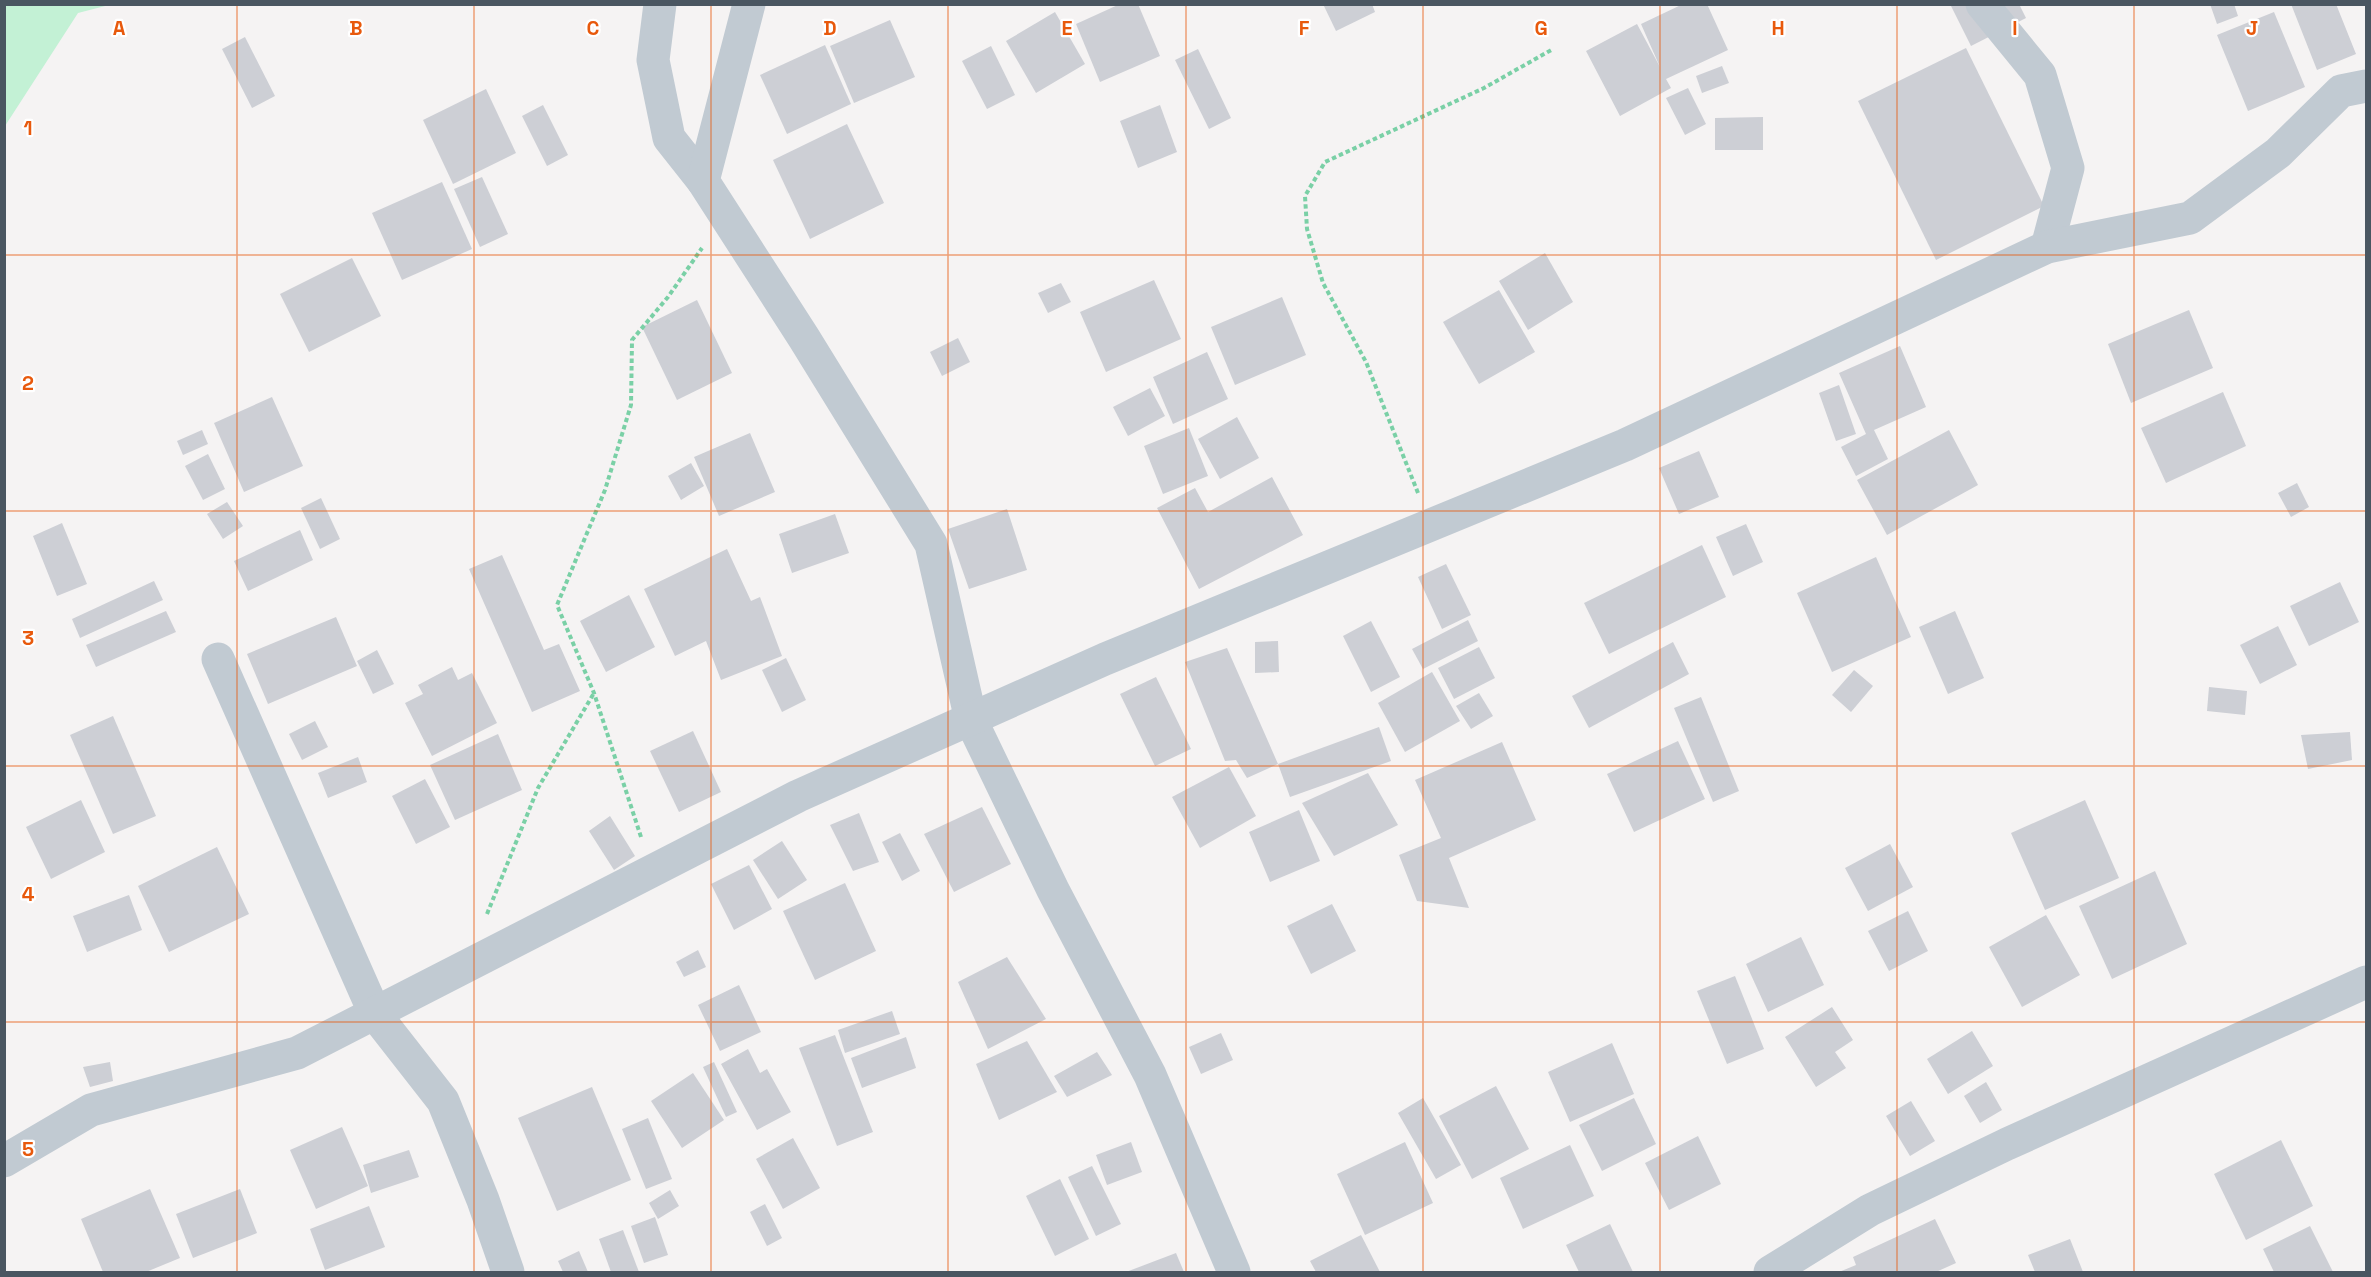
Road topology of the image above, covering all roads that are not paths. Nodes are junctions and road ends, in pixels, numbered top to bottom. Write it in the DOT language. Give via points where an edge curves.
graph roads {
  1 [pos="660,4"];
  2 [pos="749,4"];
  3 [pos="1982,4"];
  4 [pos="2367,87"];
  5 [pos="703,181"];
  6 [pos="2047,247"];
  7 [pos="218,659"];
  8 [pos="971,720"];
  9 [pos="2367,982"];
  10 [pos="375,1014"];
  11 [pos="4,1161"];
  12 [pos="508,1272"];
  13 [pos="1234,1272"];
  14 [pos="1770,1272"];
  1 -- 5 [label="street" via="653,60 669,138"];
  2 -- 5 [label="street"];
  3 -- 6 [label="street" via="2040,75 2068,168"];
  4 -- 6 [label="street" via="2341,91 2278,153 2190,218"];
  5 -- 8 [label="street" via="931,544"];
  6 -- 8 [label="street" via="1624,445 1105,659"];
  7 -- 10 [label="street"];
  8 -- 10 [label="street" via="798,796"];
  8 -- 13 [label="street" via="1053,890 1150,1075"];
  9 -- 14 [label="street" via="1870,1210"];
  10 -- 11 [label="street" via="297,1053 91,1110"];
  10 -- 12 [label="street" via="443,1101"];
}
